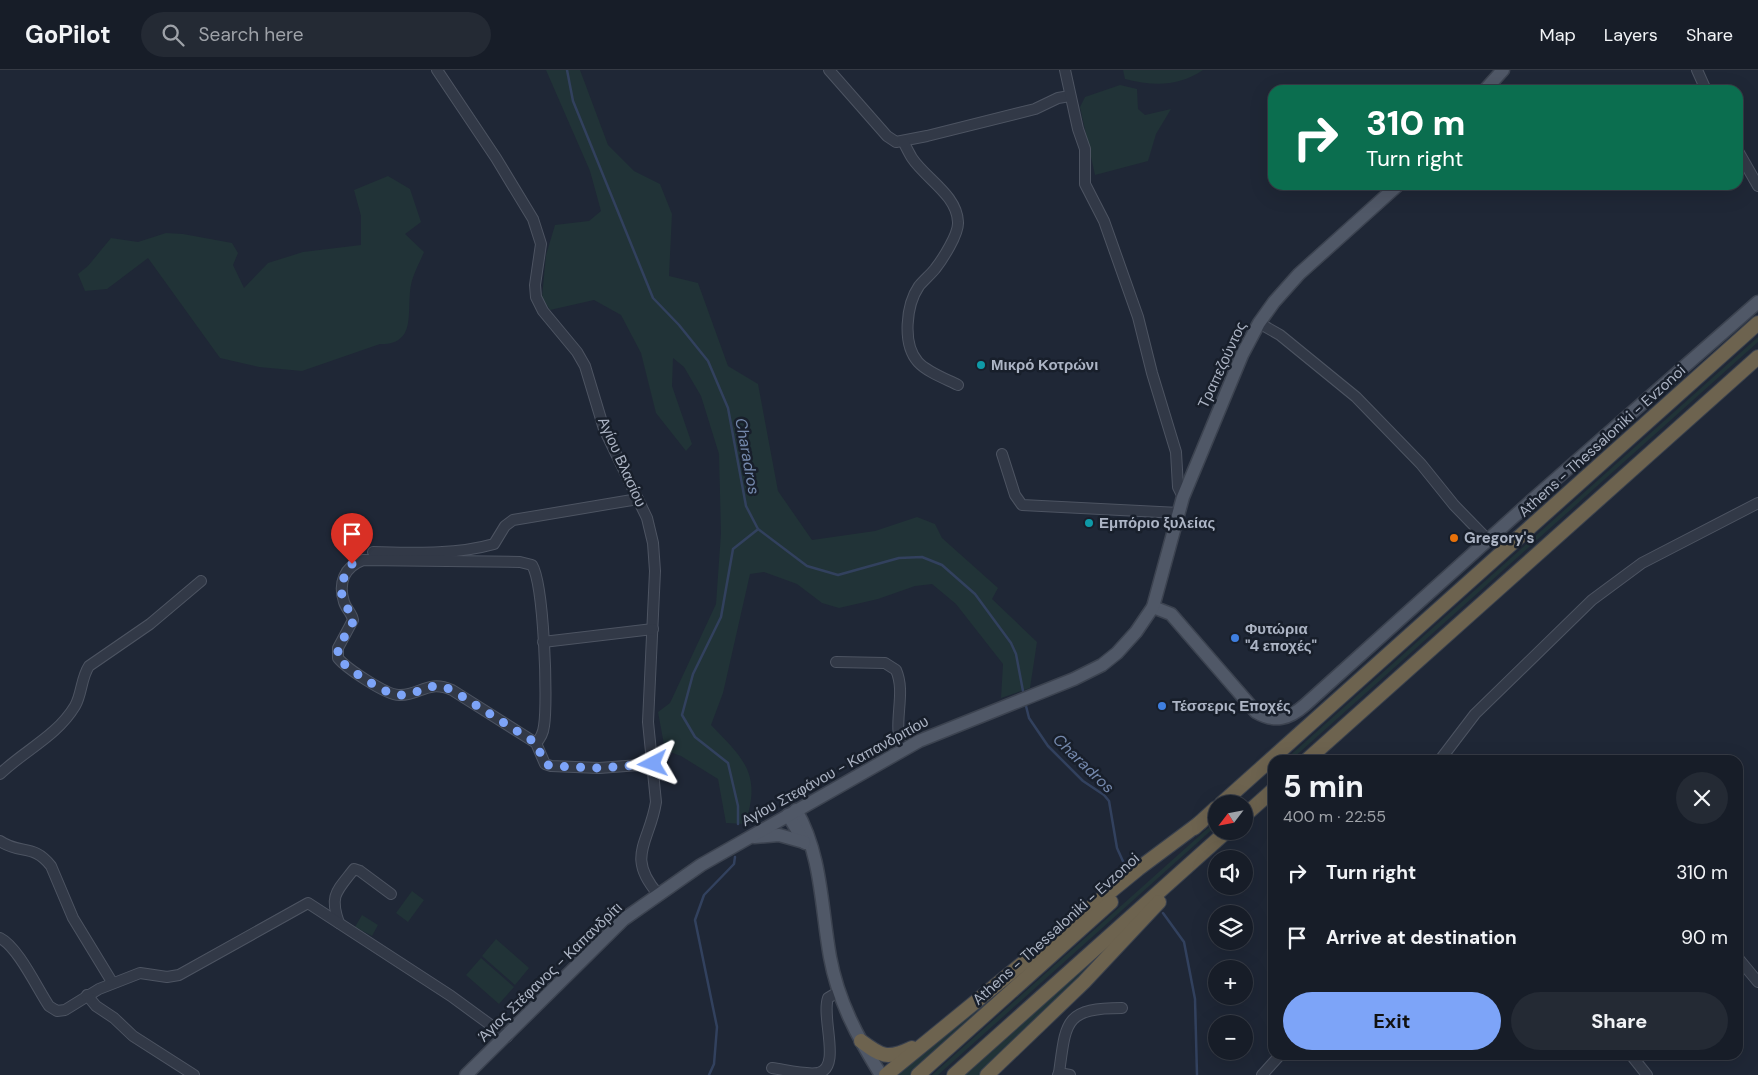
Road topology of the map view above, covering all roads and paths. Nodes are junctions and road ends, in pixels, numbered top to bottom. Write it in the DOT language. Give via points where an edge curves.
graph roads {
  1 [pos="437,70"];
  2 [pos="829,70"];
  3 [pos="1065,70"];
  4 [pos="1503,70"];
  5 [pos="1698,70"];
  6 [pos="1490,85"];
  7 [pos="1704,85"];
  8 [pos="1070,96"];
  9 [pos="903,141"];
  10 [pos="1743,160"];
  11 [pos="1758,186"];
  12 [pos="1392,190"];
  13 [pos="1758,302"];
  14 [pos="1259,323"];
  15 [pos="1758,323"];
  16 [pos="1758,357"];
  17 [pos="958,385"];
  18 [pos="1002,454"];
  19 [pos="1183,497"];
  20 [pos="638,498"];
  21 [pos="1758,503"];
  22 [pos="1179,514"];
  23 [pos="1488,540"];
  24 [pos="374,552"];
  25 [pos="201,581"];
  26 [pos="1153,607"];
  27 [pos="653,629"];
  28 [pos="543,642"];
  29 [pos="836,662"];
  30 [pos="536,743"];
  31 [pos="903,750"];
  32 [pos="1276,755"];
  33 [pos="1313,755"];
  34 [pos="1444,755"];
  35 [pos="1268,762"];
  36 [pos="653,764"];
  37 [pos="0,774"];
  38 [pos="1231,795"];
  39 [pos="1268,795"];
  40 [pos="1253,808"];
  41 [pos="792,812"];
  42 [pos="1208,815"];
  43 [pos="1201,822"];
  44 [pos="747,838"];
  45 [pos="0,841"];
  46 [pos="1216,841"];
  47 [pos="804,842"];
  48 [pos="814,856"];
  49 [pos="391,894"];
  50 [pos="658,894"];
  51 [pos="340,924"];
  52 [pos="0,938"];
  53 [pos="1743,964"];
  54 [pos="112,982"];
  55 [pos="1758,982"];
  56 [pos="838,992"];
  57 [pos="87,994"];
  58 [pos="1122,1008"];
  59 [pos="507,1037"];
  60 [pos="861,1041"];
  61 [pos="926,1042"];
  62 [pos="1276,1060"];
  63 [pos="1635,1060"];
  64 [pos="772,1068"];
  65 [pos="1058,1074"];
  66 [pos="194,1075"];
  67 [pos="466,1075"];
  68 [pos="881,1075"];
  69 [pos="886,1075"];
  70 [pos="918,1075"];
  71 [pos="954,1075"];
  72 [pos="987,1075"];
  73 [pos="1070,1075"];
  74 [pos="1262,1075"];
  75 [pos="1647,1075"];
  1 -- 20 [label="street, Αγίου Βλασίου" via="496,158 536,228 541,244 536,297 585,366 604,429"];
  2 -- 9 [label="street" via="887,136 896,142"];
  3 -- 8 [label="street"];
  4 -- 6 [label="main road"];
  5 -- 7 [label="street"];
  8 -- 9 [label="street" via="1035,109"];
  8 -- 19 [label="street" via="1085,148 1085,184 1104,221 1138,317 1176,452 1178,487"];
  9 -- 17 [label="street" via="912,158 951,202 958,224 950,246 912,299 909,343 919,363"];
  10 -- 11 [label="street"];
  12 -- 14 [label="main road, Τραπεζούντος" via="1299,274"];
  13 -- 23 [label="main road"];
  14 -- 19 [label="main road, Τραπεζούντος" via="1242,355"];
  14 -- 23 [label="street" via="1280,335 1356,397"];
  15 -- 32 [label="highway, Athens - Thessaloniki - Evzonoi"];
  16 -- 33 [label="highway"];
  18 -- 22 [label="street" via="1015,495 1022,505"];
  19 -- 22 [label="main road, Τραπεζούντος"];
  20 -- 24 [label="street" via="513,520 505,526 494,544 483,547 442,553"];
  20 -- 27 [label="street, Αγίου Βλασίου" via="653,543"];
  21 -- 34 [label="street" via="1642,563 1592,600 1475,714"];
  22 -- 26 [label="main road, Τραπεζούντος"];
  23 -- 26 [label="main road" via="1305,705 1282,719 1265,717 1252,708 1171,614"];
  25 -- 37 [label="street" via="150,624 89,666 80,694 56,731"];
  26 -- 31 [label="main road, Αγίου Στεφάνου - Καπανδριτίου" via="1124,647 1092,670 936,733"];
  27 -- 28 [label="street"];
  27 -- 36 [label="street, Αγίου Βλασίου" via="648,722"];
  28 -- 30 [label="street" via="544,726"];
  28 -- 30 [label="street" via="536,571 527,563 363,560 352,564 343,575 344,604 354,620 338,648 338,658 342,662 378,687 398,696 440,684"];
  29 -- 31 [label="street" via="885,663 896,670 899,688 897,732"];
  30 -- 36 [label="street" via="545,764 551,766 599,768"];
  31 -- 41 [label="main road, Αγίου Στεφάνου - Καπανδριτίου"];
  35 -- 38 [label="highway, Athens - Thessaloniki - Evzonoi"];
  36 -- 50 [label="street, Αγίου Βλασίου" via="656,802 640,853 648,882"];
  39 -- 40 [label="highway"];
  41 -- 44 [label="main road, Αγίου Στεφάνου - Καπανδριτίου"];
  41 -- 47 [label="main road"];
  41 -- 48 [label="main road" via="811,838"];
  42 -- 43 [label="highway, Athens - Thessaloniki - Evzonoi"];
  43 -- 61 [label="highway" via="1138,869"];
  43 -- 70 [label="highway, Athens - Thessaloniki - Evzonoi"];
  44 -- 47 [label="main road" via="779,835"];
  44 -- 50 [label="main road, Αγίου Στεφάνου - Καπανδριτίου"];
  45 -- 54 [label="street" via="12,848 34,851 51,866 73,918"];
  46 -- 71 [label="highway"];
  46 -- 72 [label="highway" via="1084,982"];
  47 -- 48 [label="main road"];
  48 -- 56 [label="main road"];
  49 -- 51 [label="street" via="354,869 333,900"];
  50 -- 59 [label="main road, Άγιος Στέφανος - Καπανδρίτι" via="612,930"];
  51 -- 54 [label="street" via="312,905 305,904 298,911 179,975 140,973"];
  51 -- 59 [label="street" via="451,996"];
  52 -- 57 [label="street" via="8,942 17,954 49,1006 57,1011 64,1010"];
  53 -- 55 [label="street"];
  54 -- 57 [label="street"];
  56 -- 60 [label="main road"];
  56 -- 64 [label="street" via="825,1004 831,1058 828,1067 819,1072"];
  57 -- 66 [label="street" via="96,1006 133,1036"];
  58 -- 65 [label="street" via="1099,1008 1071,1018 1066,1026"];
  59 -- 67 [label="main road, Άγιος Στέφανος - Καπανδρίτι"];
  60 -- 61 [label="highway" via="886,1056 897,1055"];
  60 -- 68 [label="main road"];
  61 -- 69 [label="highway"];
  62 -- 74 [label="street"];
  63 -- 75 [label="street"];
  65 -- 73 [label="street"];
}
